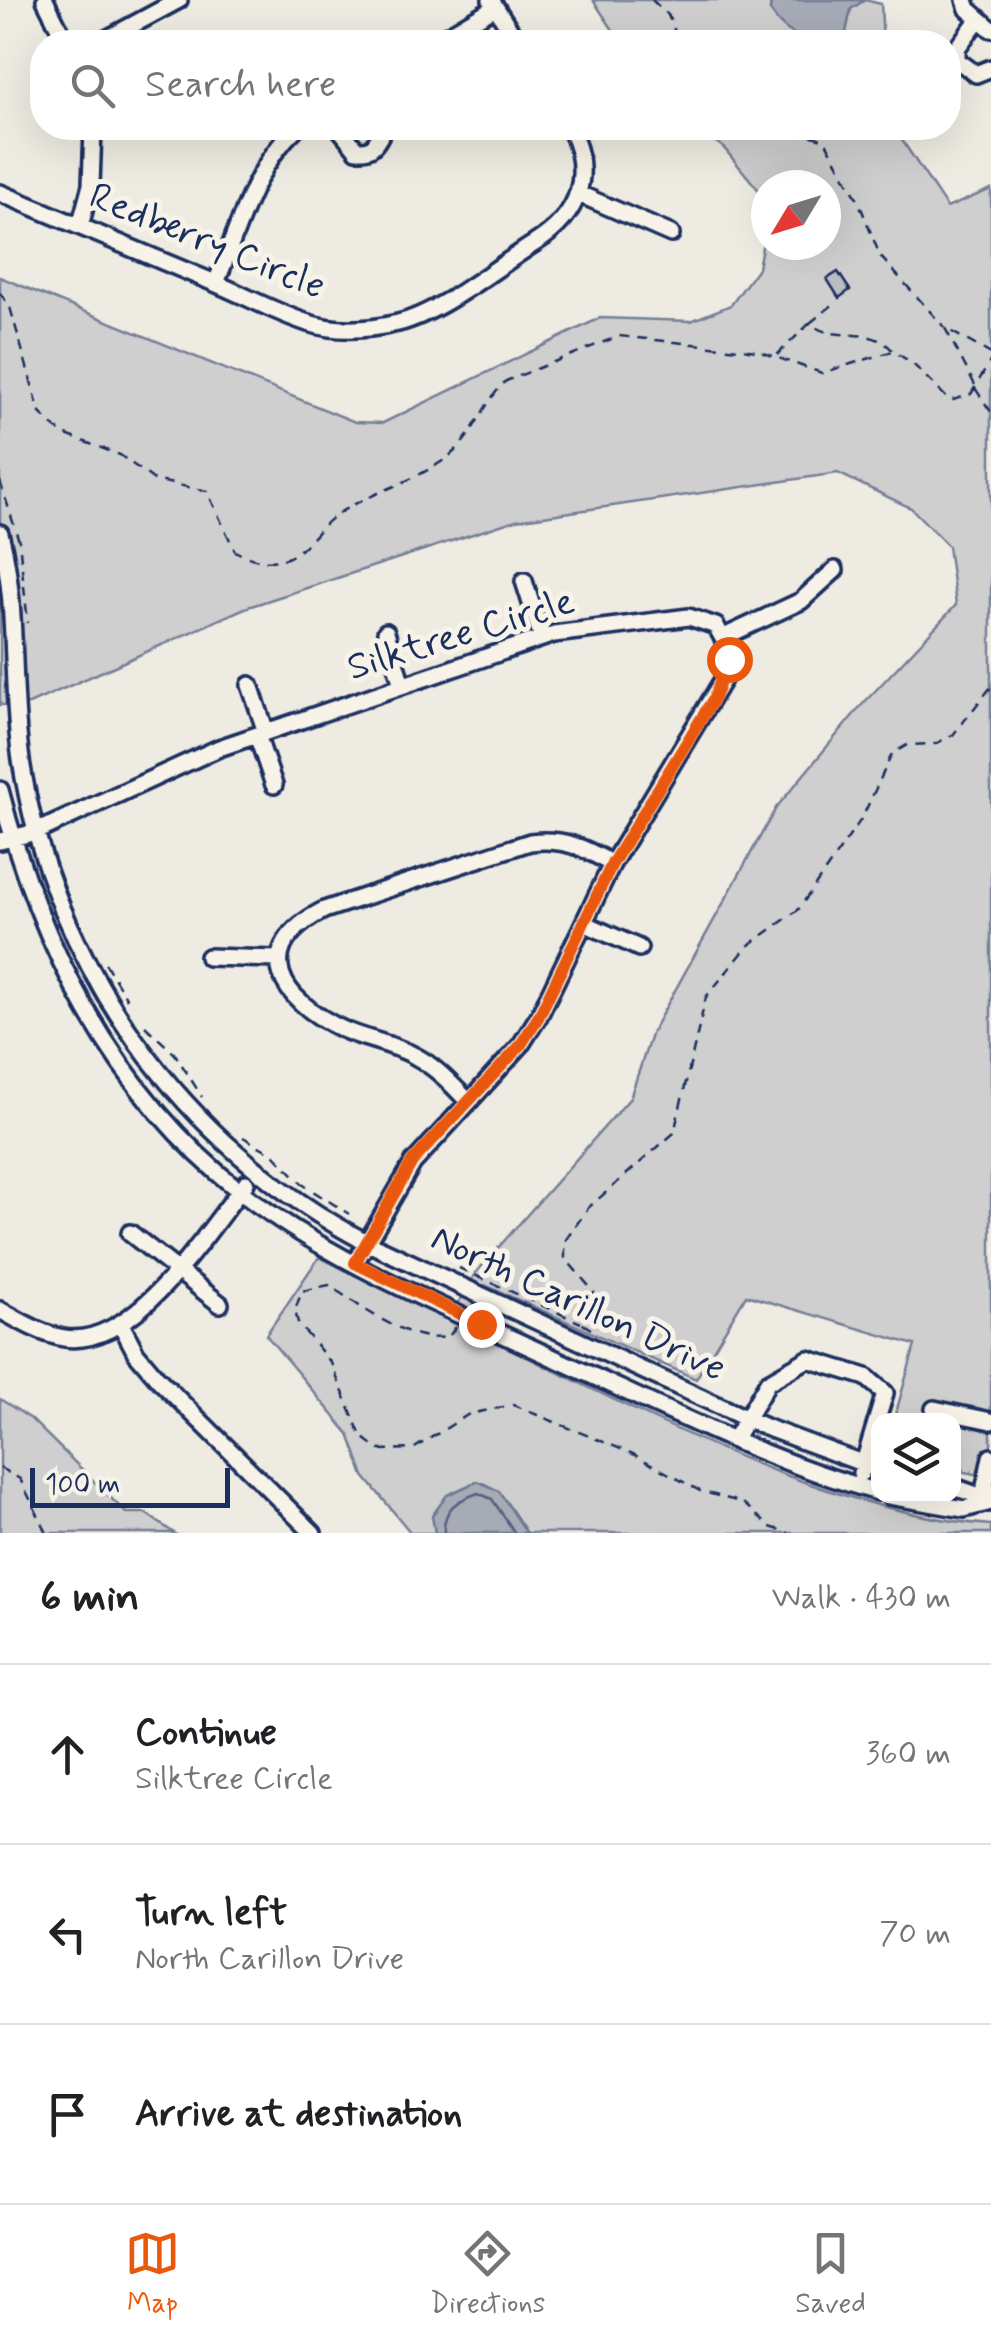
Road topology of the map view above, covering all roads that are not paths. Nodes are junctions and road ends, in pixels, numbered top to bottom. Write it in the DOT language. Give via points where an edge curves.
graph roads {
  1 [pos="45,0"];
  2 [pos="179,0"];
  3 [pos="964,0"];
  4 [pos="493,4"];
  5 [pos="984,24"];
  6 [pos="60,30"];
  7 [pos="123,30"];
  8 [pos="454,30"];
  9 [pos="510,30"];
  10 [pos="961,44"];
  11 [pos="961,62"];
  12 [pos="991,68"];
  13 [pos="93,140"];
  14 [pos="283,140"];
  15 [pos="349,140"];
  16 [pos="378,140"];
  17 [pos="576,140"];
  18 [pos="0,192"];
  19 [pos="579,194"];
  20 [pos="80,226"];
  21 [pos="672,234"];
  22 [pos="216,283"];
  23 [pos="0,533"];
  24 [pos="836,570"];
  25 [pos="524,581"];
  26 [pos="386,632"];
  27 [pos="724,637"];
  28 [pos="542,638"];
  29 [pos="250,685"];
  30 [pos="402,685"];
  31 [pos="262,733"];
  32 [pos="274,785"];
  33 [pos="0,790"];
  34 [pos="36,832"];
  35 [pos="6,840"];
  36 [pos="612,864"];
  37 [pos="584,924"];
  38 [pos="639,948"];
  39 [pos="208,957"];
  40 [pos="277,959"];
  41 [pos="468,1101"];
  42 [pos="255,1172"];
  43 [pos="240,1191"];
  44 [pos="130,1233"];
  45 [pos="366,1242"];
  46 [pos="355,1263"];
  47 [pos="174,1270"];
  48 [pos="220,1304"];
  49 [pos="0,1310"];
  50 [pos="122,1326"];
  51 [pos="934,1409"];
  52 [pos="881,1413"];
  53 [pos="744,1417"];
  54 [pos="991,1421"];
  55 [pos="734,1440"];
  56 [pos="991,1458"];
  57 [pos="871,1467"];
  58 [pos="871,1468"];
  59 [pos="856,1486"];
  60 [pos="961,1489"];
  61 [pos="871,1490"];
  62 [pos="991,1499"];
  63 [pos="929,1503"];
  64 [pos="313,1533"];
  1 -- 6 [label="street"];
  2 -- 7 [label="street"];
  3 -- 5 [label="street"];
  4 -- 8 [label="street"];
  4 -- 9 [label="street"];
  5 -- 10 [label="street"];
  11 -- 12 [label="street" via="976,74"];
  13 -- 20 [label="street" via="92,185"];
  14 -- 22 [label="street" via="261,173"];
  15 -- 16 [label="street" via="357,150"];
  17 -- 19 [label="street" via="584,176"];
  18 -- 20 [label="street, Redberry Circle"];
  19 -- 21 [label="street"];
  19 -- 22 [label="street, Redberry Circle" via="543,238 403,322 340,329 309,324"];
  20 -- 22 [label="street, Redberry Circle"];
  23 -- 34 [label="street, North Carillon Drive" via="9,570 22,762"];
  24 -- 27 [label="street" via="801,601"];
  25 -- 28 [label="street"];
  26 -- 30 [label="street"];
  27 -- 28 [label="street, Silktree Circle" via="716,626 689,617"];
  27 -- 36 [label="street" via="727,673"];
  28 -- 30 [label="street, Silktree Circle"];
  29 -- 31 [label="street"];
  30 -- 31 [label="street, Silktree Circle"];
  31 -- 32 [label="street"];
  31 -- 34 [label="street, Silktree Circle"];
  33 -- 35 [label="street, North Carillon Drive"];
  34 -- 35 [label="street, Silktree Circle"];
  34 -- 42 [label="street, North Carillon Drive" via="60,905 124,1028"];
  35 -- 43 [label="street, North Carillon Drive" via="90,1018 130,1077"];
  36 -- 37 [label="street"];
  36 -- 40 [label="street" via="584,846 530,842 324,910 288,936"];
  37 -- 38 [label="street"];
  37 -- 41 [label="street" via="520,1046"];
  39 -- 40 [label="street"];
  40 -- 41 [label="street" via="298,1000 337,1027 416,1056"];
  41 -- 45 [label="street" via="412,1162"];
  42 -- 43 [label="street"];
  42 -- 45 [label="street, North Carillon Drive"];
  43 -- 46 [label="street, North Carillon Drive"];
  43 -- 47 [label="street"];
  44 -- 47 [label="street"];
  45 -- 46 [label="street"];
  45 -- 53 [label="street, North Carillon Drive"];
  46 -- 55 [label="street, North Carillon Drive"];
  47 -- 48 [label="street"];
  47 -- 50 [label="street"];
  49 -- 50 [label="street" via="66,1338"];
  50 -- 64 [label="street" via="158,1379"];
  51 -- 54 [label="street"];
  52 -- 53 [label="street" via="885,1393 866,1377 808,1359 768,1382"];
  53 -- 55 [label="street"];
  53 -- 57 [label="street, North Carillon Drive"];
  55 -- 59 [label="street, North Carillon Drive"];
  56 -- 62 [label="street" via="984,1486"];
  58 -- 59 [label="street"];
  59 -- 61 [label="street, North Carillon Drive"];
  60 -- 62 [label="street"];
  62 -- 63 [label="street" via="964,1509"];
}
